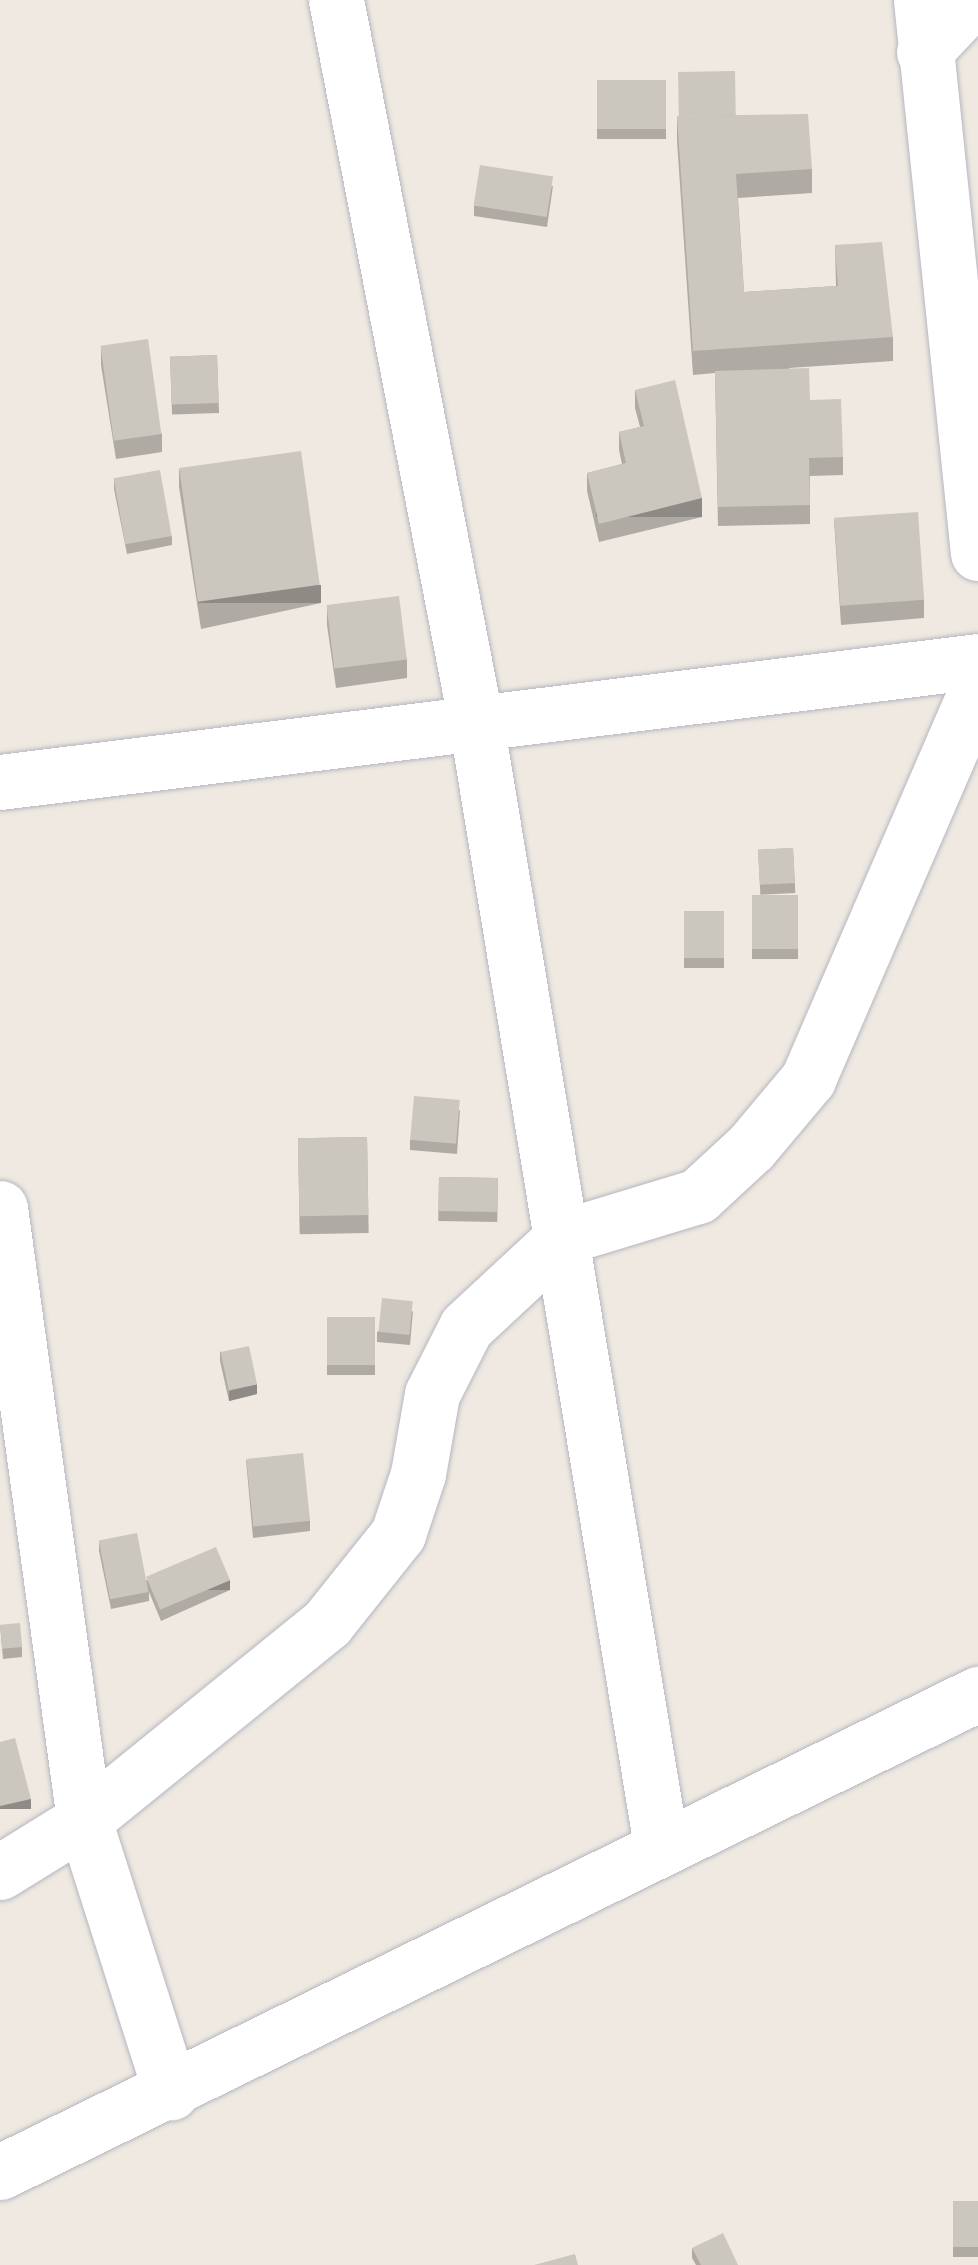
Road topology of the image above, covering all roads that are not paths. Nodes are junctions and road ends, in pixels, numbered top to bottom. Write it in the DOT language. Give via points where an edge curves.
graph roads {
  1 [pos="336,0"];
  2 [pos="974,0"];
  3 [pos="922,26"];
  4 [pos="978,553"];
  5 [pos="978,661"];
  6 [pos="978,686"];
  7 [pos="478,728"];
  8 [pos="0,782"];
  9 [pos="0,1208"];
  10 [pos="563,1237"];
  11 [pos="978,1694"];
  12 [pos="84,1820"];
  13 [pos="662,1846"];
  14 [pos="0,1872"];
  15 [pos="171,2092"];
  16 [pos="0,2172"];
  1 -- 7 [label="street"];
  2 -- 3 [label="street"];
  3 -- 4 [label="street"];
  5 -- 7 [label="street"];
  6 -- 10 [label="street" via="808,1079 752,1146 698,1196"];
  7 -- 8 [label="street"];
  7 -- 10 [label="street"];
  9 -- 12 [label="street"];
  10 -- 12 [label="street" via="466,1327 432,1394 418,1474 398,1534 327,1624"];
  10 -- 13 [label="street"];
  11 -- 13 [label="street"];
  12 -- 14 [label="street"];
  12 -- 15 [label="street"];
  13 -- 15 [label="street"];
  15 -- 16 [label="street"];
}
